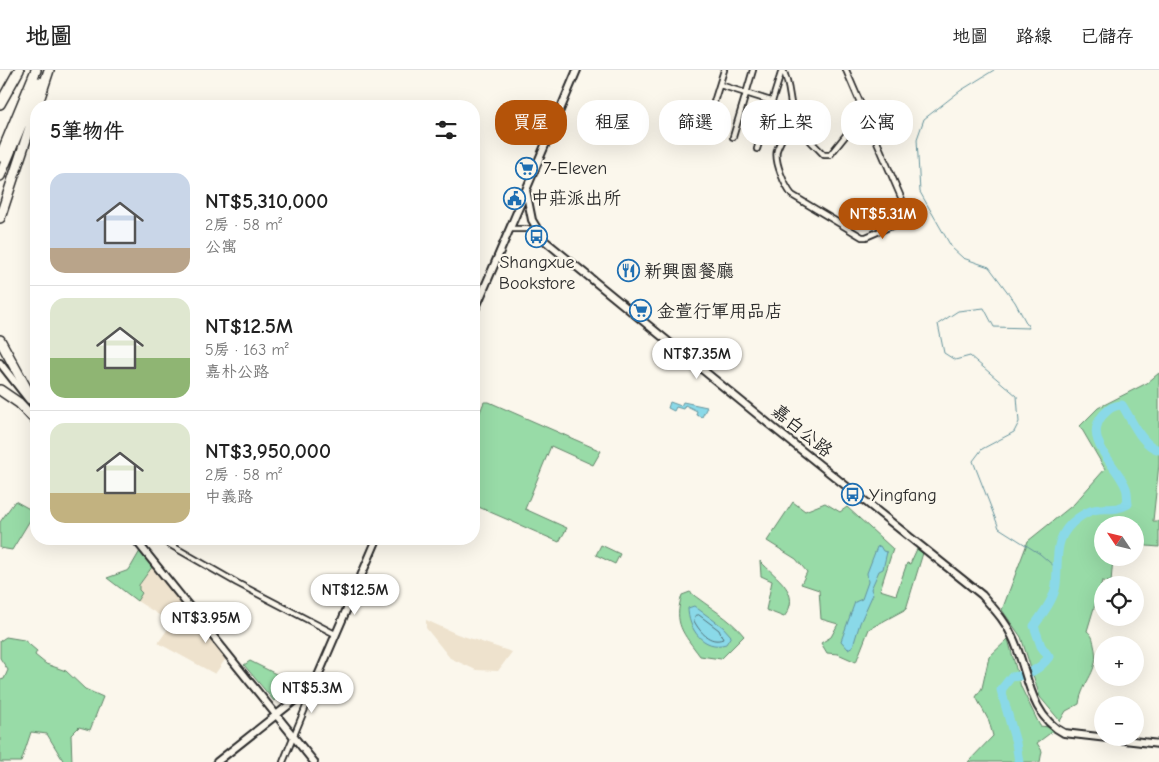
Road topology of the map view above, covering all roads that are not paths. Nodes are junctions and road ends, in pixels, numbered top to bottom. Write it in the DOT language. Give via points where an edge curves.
graph roads {
  1 [pos="19,70"];
  2 [pos="36,70"];
  3 [pos="44,70"];
  4 [pos="49,70"];
  5 [pos="578,70"];
  6 [pos="724,70"];
  7 [pos="753,70"];
  8 [pos="782,70"];
  9 [pos="846,70"];
  10 [pos="720,85"];
  11 [pos="746,94"];
  12 [pos="32,100"];
  13 [pos="39,100"];
  14 [pos="715,100"];
  15 [pos="765,100"];
  16 [pos="772,100"];
  17 [pos="791,100"];
  18 [pos="0,104"];
  19 [pos="30,104"];
  20 [pos="30,127"];
  21 [pos="733,137"];
  22 [pos="841,141"];
  23 [pos="758,145"];
  24 [pos="779,145"];
  25 [pos="815,145"];
  26 [pos="757,149"];
  27 [pos="0,157"];
  28 [pos="0,176"];
  29 [pos="526,190"];
  30 [pos="0,218"];
  31 [pos="510,229"];
  32 [pos="536,229"];
  33 [pos="480,298"];
  34 [pos="0,340"];
  35 [pos="0,364"];
  36 [pos="0,390"];
  37 [pos="30,396"];
  38 [pos="30,400"];
  39 [pos="30,415"];
  40 [pos="140,545"];
  41 [pos="171,545"];
  42 [pos="374,545"];
  43 [pos="335,634"];
  44 [pos="314,685"];
  45 [pos="277,715"];
  46 [pos="293,736"];
  47 [pos="1159,744"];
  48 [pos="217,762"];
  49 [pos="283,762"];
  50 [pos="314,762"];
  1 -- 18 [label="highway"];
  2 -- 27 [label="highway"];
  3 -- 12 [label="highway"];
  4 -- 13 [label="highway"];
  5 -- 29 [label="main road"];
  6 -- 10 [label="street"];
  7 -- 11 [label="street"];
  8 -- 16 [label="street"];
  8 -- 17 [label="street" via="787,78"];
  9 -- 24 [label="street" via="910,218 862,237 792,195 777,159"];
  10 -- 11 [label="street"];
  10 -- 14 [label="street"];
  11 -- 15 [label="street"];
  11 -- 21 [label="street"];
  19 -- 28 [label="highway"];
  20 -- 30 [label="highway"];
  22 -- 25 [label="street" via="830,155 824,155"];
  23 -- 26 [label="street"];
  29 -- 31 [label="main road"];
  29 -- 32 [label="main road, 嘉白公路"];
  31 -- 32 [label="street"];
  31 -- 33 [label="main road"];
  32 -- 47 [label="main road, 嘉白公路" via="563,257 982,595 1005,622 1038,708 1054,728 1064,733"];
  34 -- 37 [label="highway"];
  35 -- 38 [label="main road"];
  36 -- 39 [label="highway"];
  40 -- 45 [label="main road"];
  41 -- 43 [label="street"];
  42 -- 43 [label="main road"];
  43 -- 44 [label="main road"];
  44 -- 45 [label="main road"];
  44 -- 46 [label="street"];
  45 -- 46 [label="main road"];
  45 -- 48 [label="main road"];
  46 -- 49 [label="street"];
  46 -- 50 [label="main road"];
}
